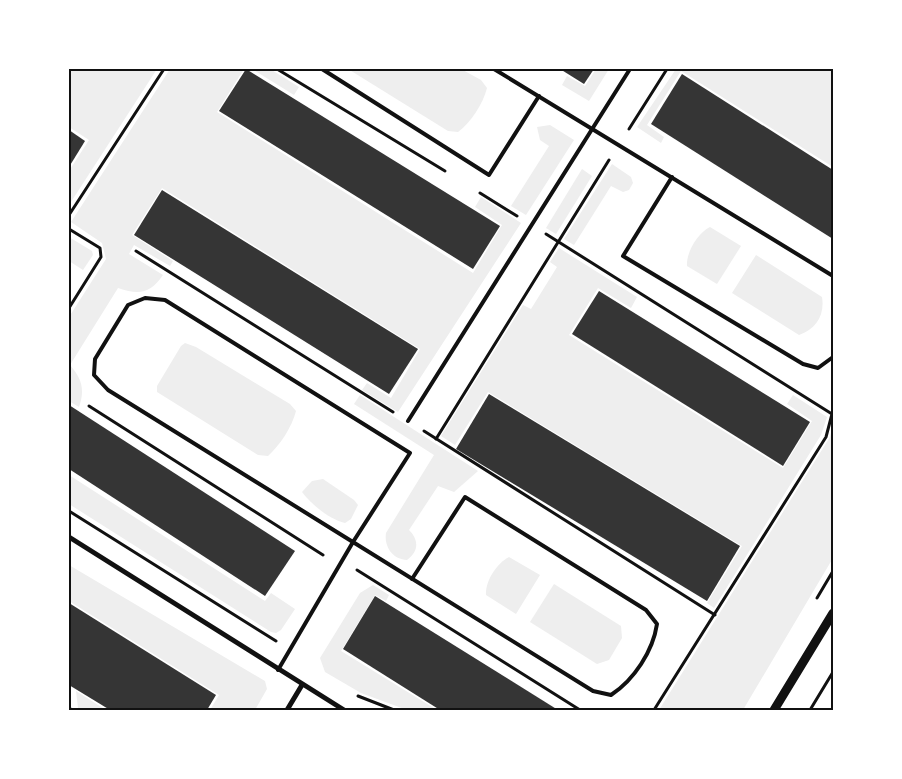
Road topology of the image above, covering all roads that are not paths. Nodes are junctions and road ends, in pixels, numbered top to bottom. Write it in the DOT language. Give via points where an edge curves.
graph roads {
  1 [pos="322,69"];
  2 [pos="494,69"];
  3 [pos="630,69"];
  4 [pos="539,96"];
  5 [pos="591,127"];
  6 [pos="672,176"];
  7 [pos="833,276"];
  8 [pos="833,357"];
  9 [pos="408,422"];
  10 [pos="69,537"];
  11 [pos="353,542"];
  12 [pos="412,579"];
  13 [pos="833,612"];
  14 [pos="278,670"];
  15 [pos="302,685"];
  16 [pos="287,710"];
  17 [pos="344,710"];
  18 [pos="774,710"];
  1 -- 4 [label="lane" via="489,175"];
  2 -- 4 [label="lane"];
  3 -- 5 [label="lane"];
  4 -- 5 [label="lane"];
  5 -- 6 [label="lane"];
  5 -- 9 [label="lane"];
  6 -- 7 [label="lane"];
  6 -- 8 [label="lane" via="623,256 803,364 818,368"];
  10 -- 14 [label="street"];
  11 -- 11 [label="lane" via="410,453 165,300 145,298 128,305 95,358 94,375 108,390"];
  11 -- 12 [label="lane"];
  11 -- 14 [label="lane"];
  12 -- 12 [label="lane" via="593,691 611,695 626,685 654,640 657,624 646,610 464,497"];
  13 -- 18 [label="street"];
  14 -- 15 [label="street"];
  15 -- 16 [label="street"];
  15 -- 17 [label="street"];
}
